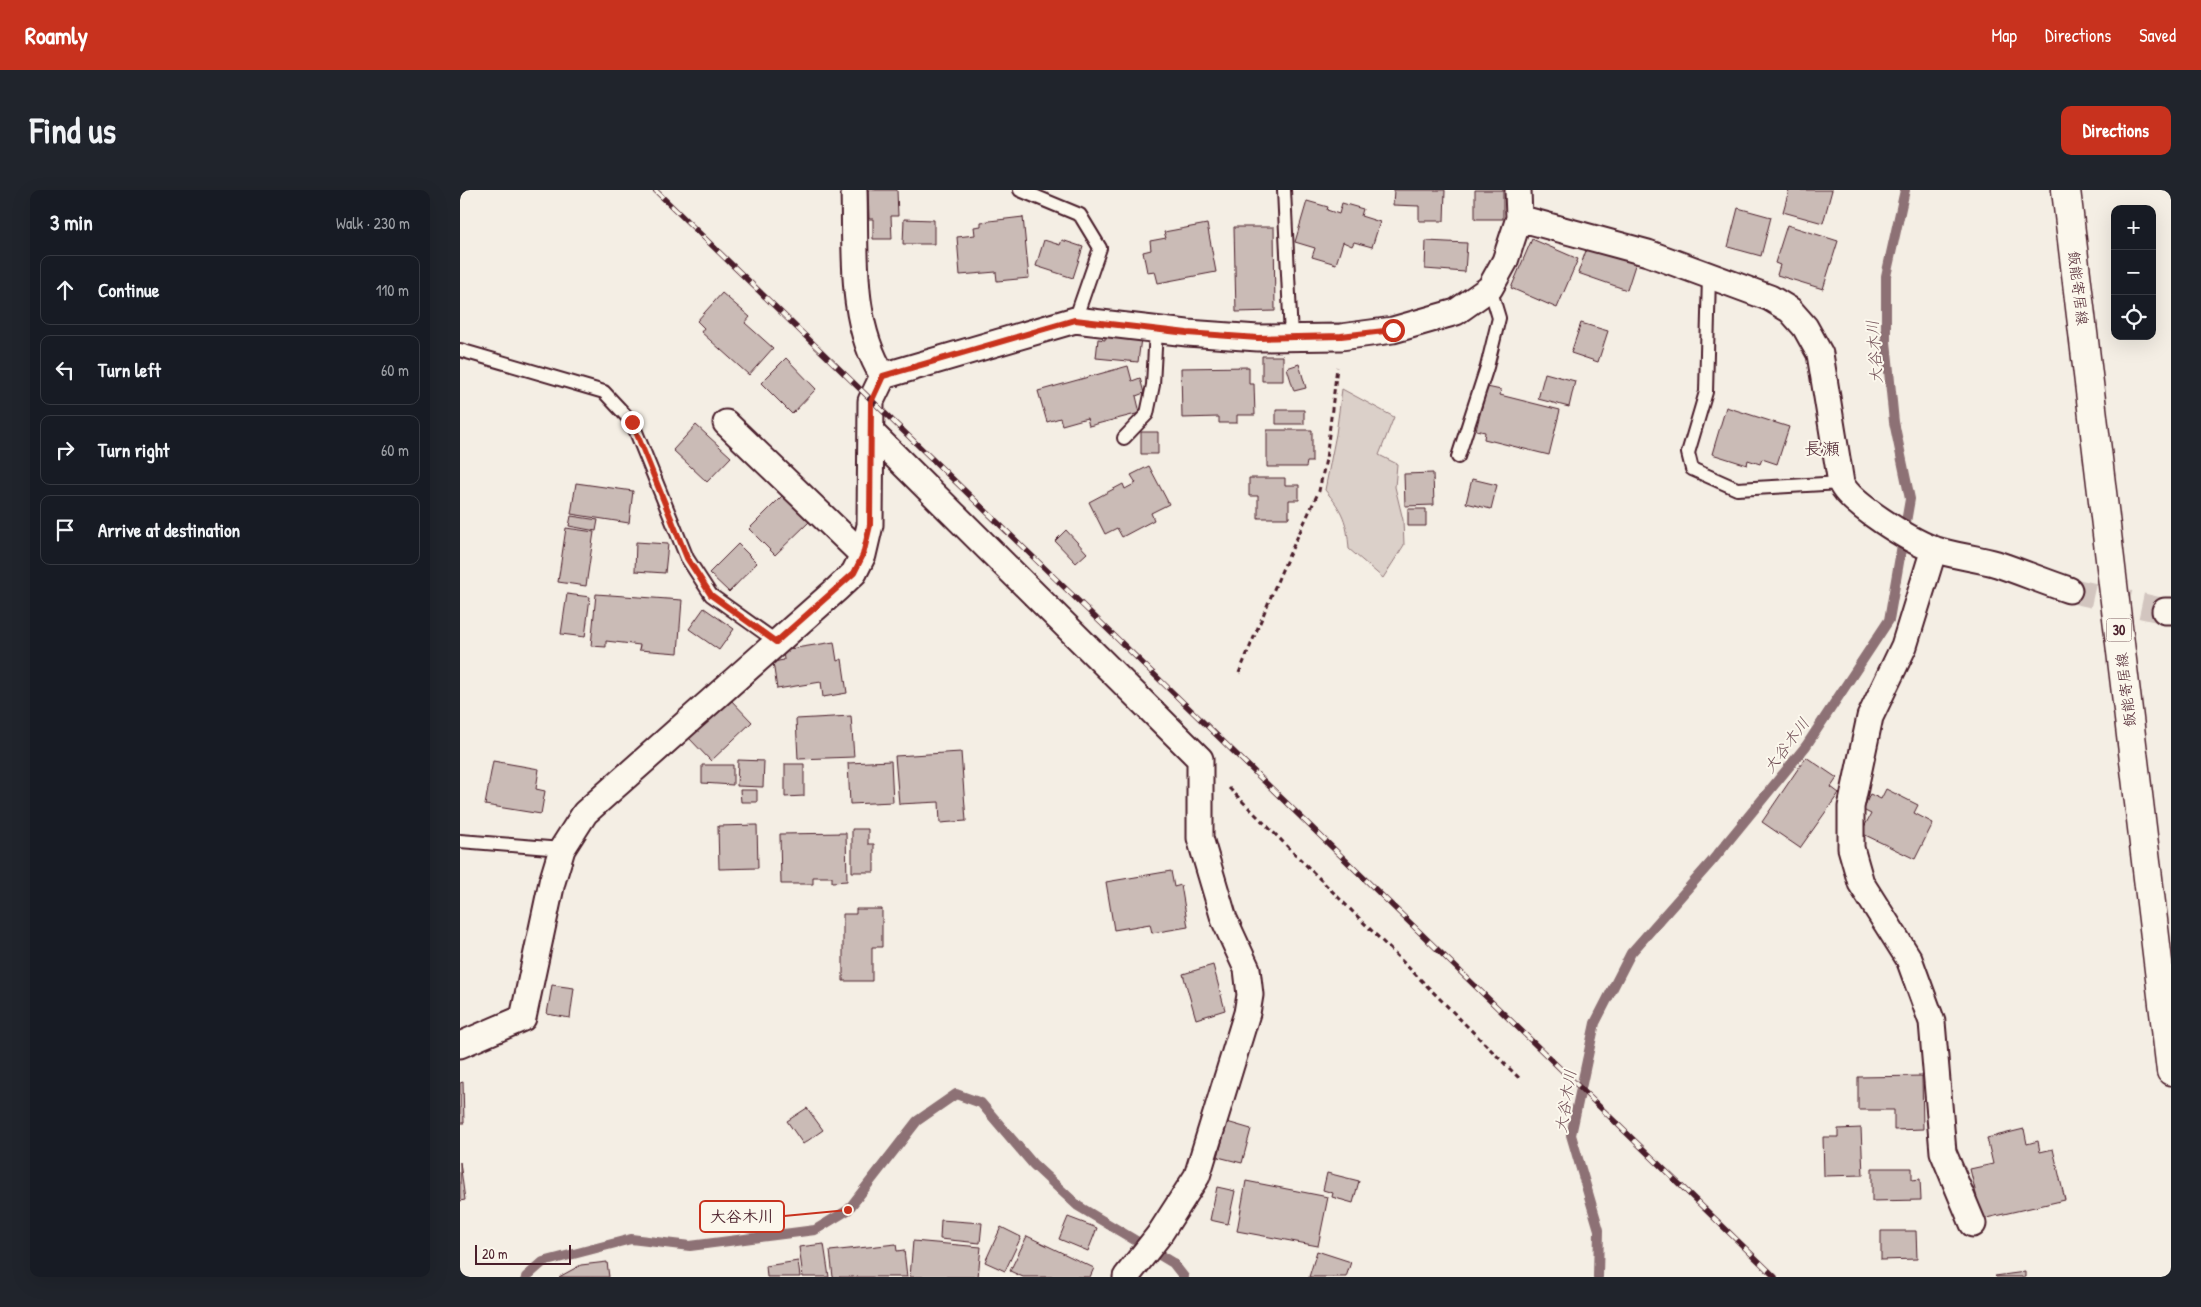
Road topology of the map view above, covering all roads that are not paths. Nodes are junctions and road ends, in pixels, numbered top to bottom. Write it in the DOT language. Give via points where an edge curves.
graph roads {
  1 [pos="854,190"];
  2 [pos="1020,190"];
  3 [pos="1284,190"];
  4 [pos="1518,190"];
  5 [pos="2066,190"];
  6 [pos="1519,218"];
  7 [pos="1709,276"];
  8 [pos="1490,288"];
  9 [pos="1075,320"];
  10 [pos="1156,330"];
  11 [pos="1291,336"];
  12 [pos="460,350"];
  13 [pos="883,376"];
  14 [pos="726,423"];
  15 [pos="871,432"];
  16 [pos="1124,438"];
  17 [pos="1458,457"];
  18 [pos="1841,483"];
  19 [pos="1927,546"];
  20 [pos="863,555"];
  21 [pos="2069,590"];
  22 [pos="776,642"];
  23 [pos="460,842"];
  24 [pos="562,849"];
  25 [pos="460,1045"];
  26 [pos="2171,1071"];
  27 [pos="1972,1224"];
  28 [pos="1126,1277"];
  1 -- 13 [label="street" via="860,318 870,356"];
  2 -- 9 [label="lane" via="1080,215 1100,248"];
  3 -- 11 [label="lane"];
  4 -- 6 [label="street"];
  5 -- 26 [label="main road, 飯能寄居線 / 30"];
  6 -- 7 [label="street" via="1648,253"];
  6 -- 8 [label="street" via="1505,261"];
  7 -- 18 [label="street" via="1770,298 1790,310 1805,328 1820,354"];
  7 -- 18 [label="lane" via="1706,392 1688,453 1692,469 1737,489"];
  8 -- 11 [label="street" via="1456,312 1393,330 1341,336"];
  8 -- 17 [label="lane" via="1499,318"];
  9 -- 10 [label="street"];
  9 -- 13 [label="street"];
  10 -- 11 [label="street" via="1258,338"];
  10 -- 16 [label="lane" via="1153,385 1147,414"];
  12 -- 22 [label="lane" via="604,392 632,422 687,558 711,595"];
  13 -- 15 [label="street" via="871,402"];
  14 -- 20 [label="street"];
  15 -- 20 [label="street" via="870,525"];
  15 -- 28 [label="street" via="1200,759 1200,838 1224,919 1247,969 1250,995 1197,1176 1159,1235"];
  18 -- 19 [label="street" via="1844,490 1870,512"];
  19 -- 21 [label="street" via="1996,564"];
  19 -- 27 [label="street" via="1904,646 1870,717 1851,807 1850,848 1861,884 1908,959 1932,1022 1943,1152"];
  20 -- 22 [label="street" via="854,573"];
  22 -- 24 [label="street" via="585,813"];
  23 -- 24 [label="lane"];
  24 -- 25 [label="street" via="523,1018"];
}
